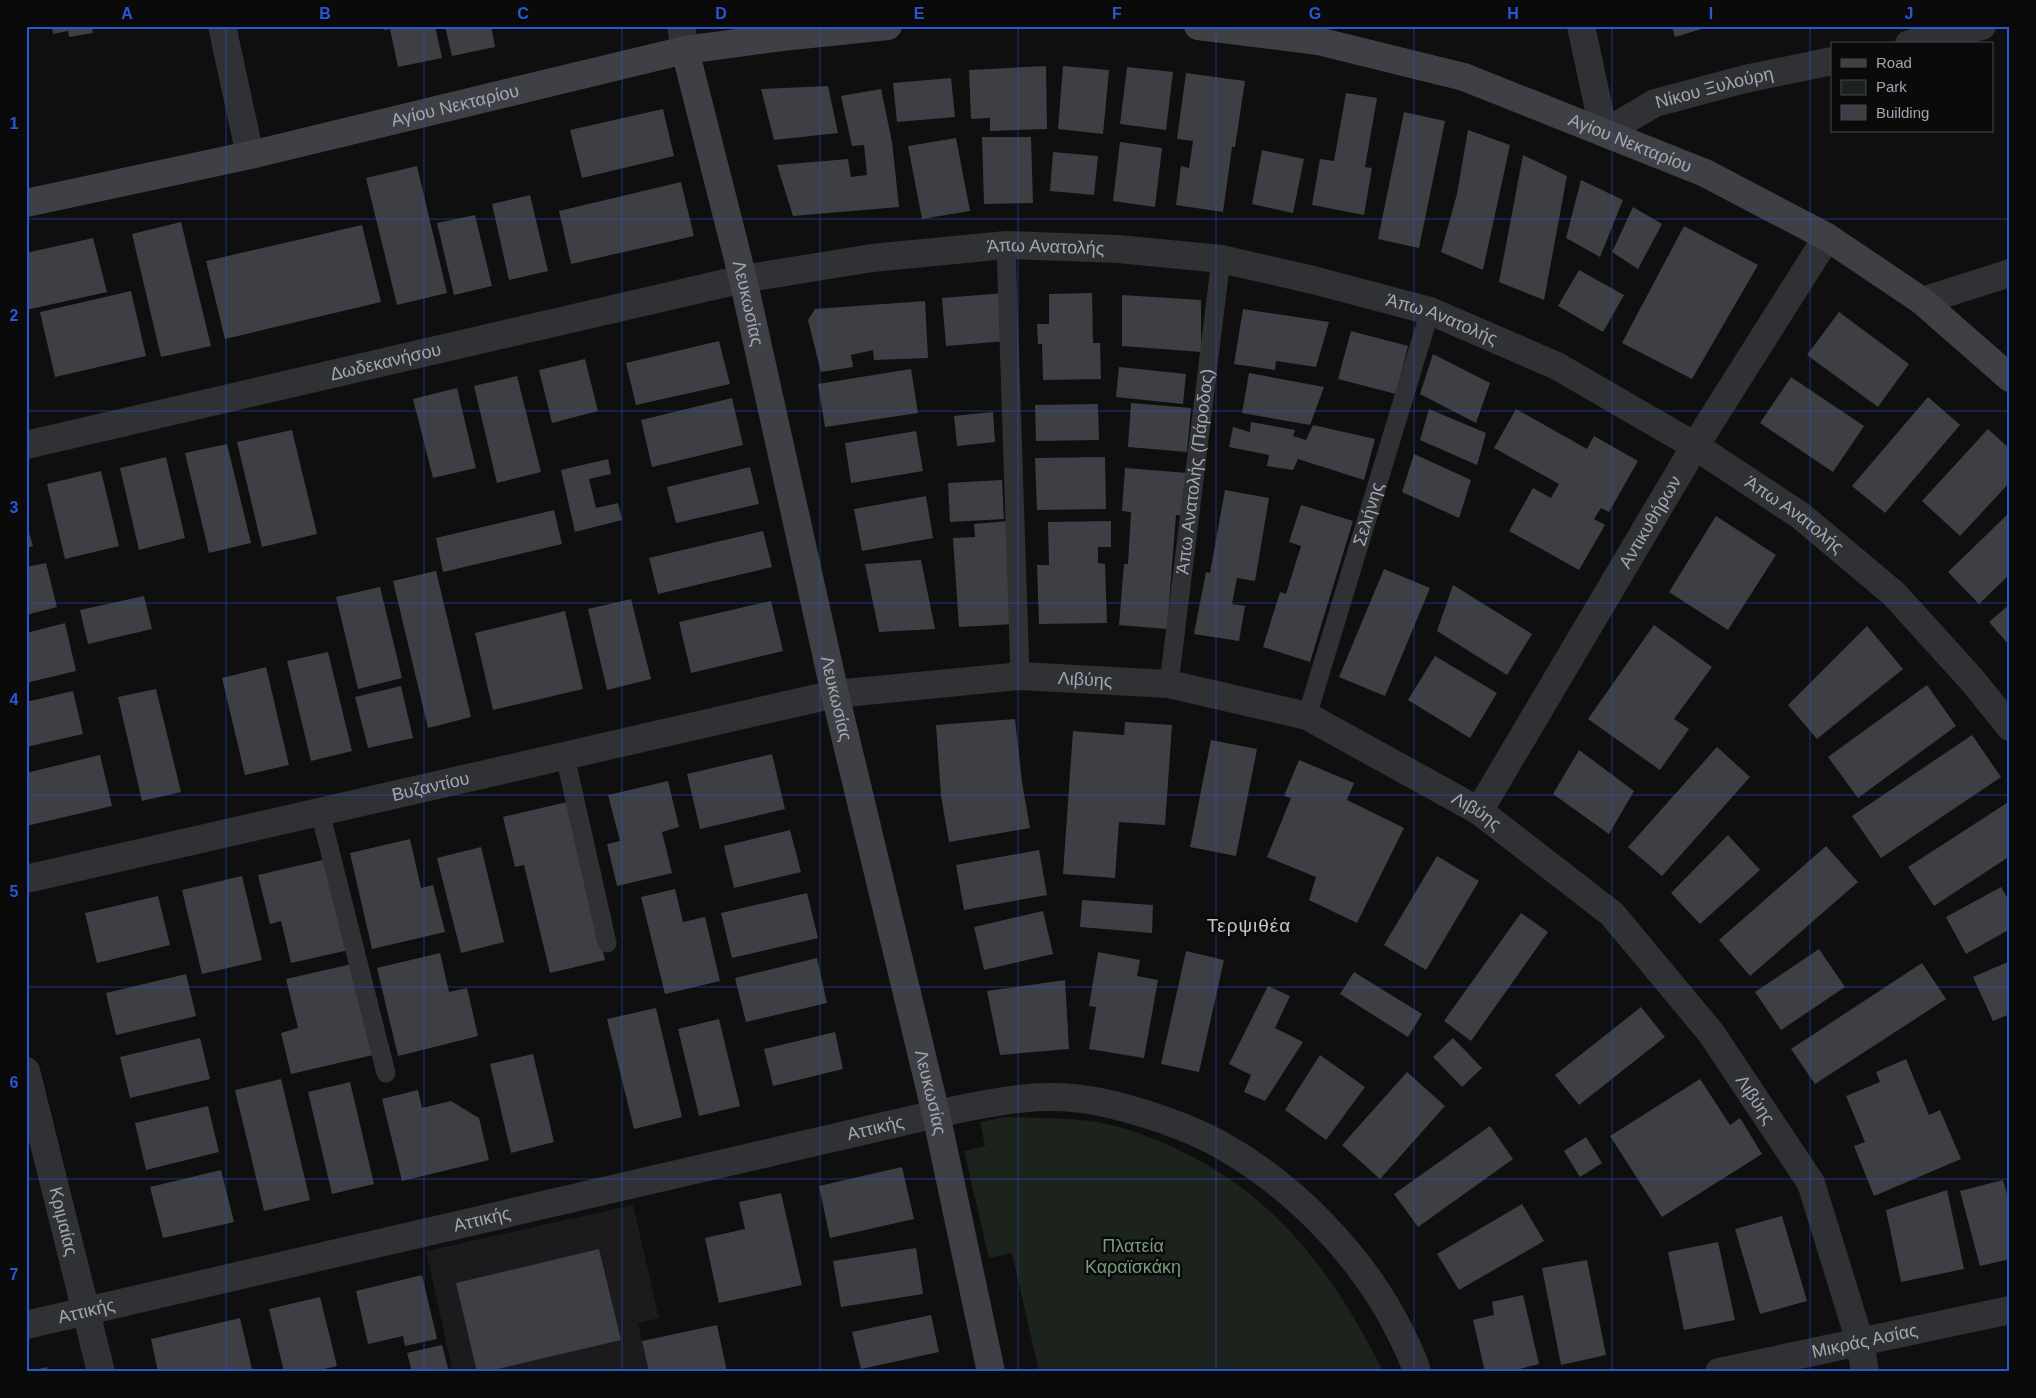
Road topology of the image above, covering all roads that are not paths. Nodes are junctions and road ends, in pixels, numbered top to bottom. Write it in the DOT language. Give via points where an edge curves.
graph roads {
  1 [pos="222,26"];
  2 [pos="888,26"];
  3 [pos="1198,26"];
  4 [pos="1581,26"];
  5 [pos="1982,26"];
  6 [pos="683,38"];
  7 [pos="1917,42"];
  8 [pos="1831,61"];
  9 [pos="1604,133"];
  10 [pos="250,155"];
  11 [pos="26,203"];
  12 [pos="1827,237"];
  13 [pos="1006,245"];
  14 [pos="1221,260"];
  15 [pos="2010,273"];
  16 [pos="743,279"];
  17 [pos="1922,301"];
  18 [pos="1430,311"];
  19 [pos="2010,378"];
  20 [pos="26,446"];
  21 [pos="1695,446"];
  22 [pos="1020,676"];
  23 [pos="1169,684"];
  24 [pos="835,694"];
  25 [pos="1307,716"];
  26 [pos="2010,727"];
  27 [pos="565,756"];
  28 [pos="1479,811"];
  29 [pos="320,812"];
  30 [pos="26,879"];
  31 [pos="608,943"];
  32 [pos="26,1071"];
  33 [pos="386,1073"];
  34 [pos="936,1114"];
  35 [pos="2010,1310"];
  36 [pos="87,1311"];
  37 [pos="26,1325"];
  38 [pos="1860,1342"];
  39 [pos="101,1372"];
  40 [pos="991,1372"];
  41 [pos="1417,1372"];
  42 [pos="1719,1372"];
  43 [pos="1865,1372"];
  1 -- 10 [label="street"];
  2 -- 6 [label="street, Αγίου Νεκταρίου" via="782,37"];
  3 -- 9 [label="street, Αγίου Νεκταρίου" via="1318,41 1464,77"];
  4 -- 9 [label="street"];
  5 -- 7 [label="street"];
  6 -- 10 [label="street, Αγίου Νεκταρίου"];
  6 -- 16 [label="street, Λευκωσίας"];
  8 -- 9 [label="street, Νίκου Ξυλούρη" via="1655,103"];
  9 -- 12 [label="street, Αγίου Νεκταρίου" via="1705,173"];
  10 -- 11 [label="street, Αγίου Νεκταρίου"];
  12 -- 17 [label="street, Αγίου Νεκταρίου"];
  12 -- 21 [label="street, Αντικυθήρων"];
  13 -- 14 [label="street, Άπω Ανατολής" via="1118,249"];
  13 -- 16 [label="street, Άπω Ανατολής" via="872,258"];
  13 -- 22 [label="lane"];
  14 -- 18 [label="street, Άπω Ανατολής"];
  14 -- 23 [label="lane, Άπω Ανατολής (Πάροδος)"];
  15 -- 17 [label="street"];
  16 -- 20 [label="street, Δωδεκανήσου"];
  16 -- 24 [label="street, Λευκωσίας"];
  17 -- 19 [label="street, Αγίου Νεκταρίου"];
  18 -- 21 [label="street, Άπω Ανατολής" via="1557,366"];
  18 -- 25 [label="lane, Σελήνης"];
  21 -- 26 [label="street, Άπω Ανατολής" via="1801,516 1894,594"];
  21 -- 28 [label="street, Αντικυθήρων"];
  22 -- 23 [label="street, Λιβύης"];
  22 -- 24 [label="street, Λιβύης"];
  23 -- 25 [label="street, Λιβύης"];
  24 -- 27 [label="street, Βυζαντίου"];
  24 -- 34 [label="street, Λευκωσίας"];
  25 -- 28 [label="street, Λιβύης"];
  27 -- 29 [label="street, Βυζαντίου"];
  27 -- 31 [label="lane"];
  28 -- 38 [label="street, Λιβύης" via="1612,914 1712,1033 1811,1183"];
  29 -- 30 [label="street, Βυζαντίου"];
  29 -- 33 [label="lane"];
  32 -- 36 [label="street, Κριμαίας"];
  34 -- 36 [label="street, Αττικής"];
  34 -- 40 [label="street, Λευκωσίας"];
  34 -- 41 [label="street" via="1003,1100 1044,1096 1100,1102 1161,1119 1220,1145 1270,1178 1318,1220 1357,1263 1388,1309"];
  35 -- 38 [label="street, Μικράς Ασίας"];
  36 -- 37 [label="street, Αττικής"];
  36 -- 39 [label="street, Κριμαίας"];
  38 -- 42 [label="street, Μικράς Ασίας"];
  38 -- 43 [label="street, Λιβύης"];
}
